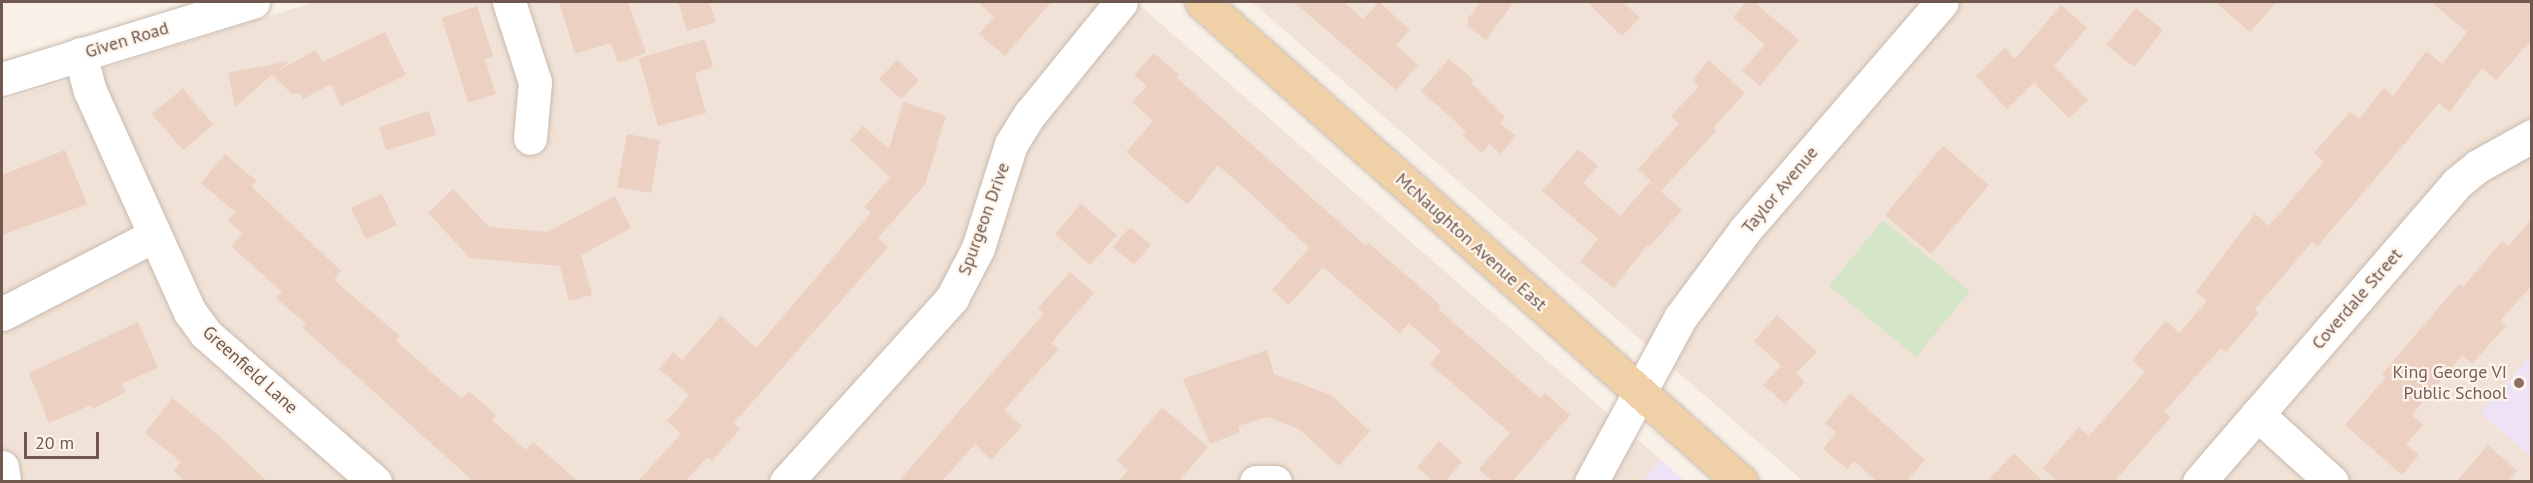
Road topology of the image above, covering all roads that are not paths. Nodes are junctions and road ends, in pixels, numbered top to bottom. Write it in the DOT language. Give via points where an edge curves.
graph roads {
  1 [pos="253,2"];
  2 [pos="509,2"];
  3 [pos="1121,2"];
  4 [pos="1942,2"];
  5 [pos="1214,5"];
  6 [pos="80,54"];
  7 [pos="2,79"];
  8 [pos="2532,136"];
  9 [pos="530,138"];
  10 [pos="153,236"];
  11 [pos="2,314"];
  12 [pos="1639,394"];
  13 [pos="2257,414"];
  14 [pos="2,467"];
  15 [pos="4,482"];
  16 [pos="375,482"];
  17 [pos="786,482"];
  18 [pos="1256,482"];
  19 [pos="1275,482"];
  20 [pos="1591,482"];
  21 [pos="1741,482"];
  22 [pos="2199,482"];
  23 [pos="2332,482"];
  1 -- 6 [label="street, Given Road"];
  2 -- 9 [label="street" via="536,82"];
  3 -- 17 [label="street, Spurgeon Drive" via="1030,114 1011,144 978,248 952,298"];
  4 -- 12 [label="street, Taylor Avenue" via="1745,230 1680,318"];
  5 -- 12 [label="main road, McNaughton Avenue East"];
  6 -- 7 [label="street, Given Road"];
  6 -- 10 [label="street, Greenfield Lane" via="90,91"];
  8 -- 13 [label="street, Coverdale Street" via="2478,166 2457,183"];
  10 -- 11 [label="street"];
  10 -- 16 [label="street, Greenfield Lane" via="190,312 205,333"];
  12 -- 20 [label="street, Taylor Avenue"];
  12 -- 21 [label="main road, McNaughton Avenue East"];
  13 -- 22 [label="street, Coverdale Street"];
  13 -- 23 [label="street"];
  14 -- 15 [label="street"];
  18 -- 19 [label="street"];
}
